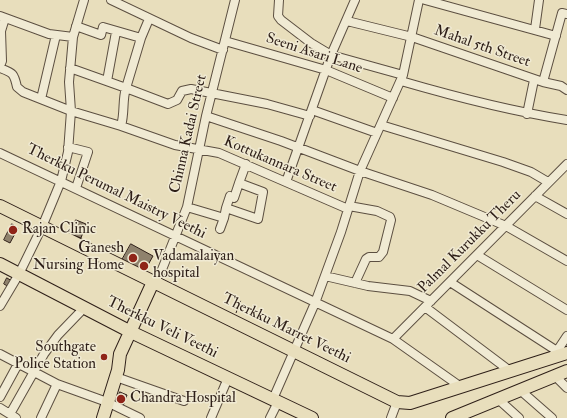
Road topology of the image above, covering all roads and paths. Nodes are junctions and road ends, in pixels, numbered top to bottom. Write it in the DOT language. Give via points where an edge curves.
graph roads {
  1 [pos="84,0"];
  2 [pos="111,0"];
  3 [pos="235,0"];
  4 [pos="279,0"];
  5 [pos="355,0"];
  6 [pos="419,0"];
  7 [pos="425,0"];
  8 [pos="539,0"];
  9 [pos="567,14"];
  10 [pos="3,17"];
  11 [pos="149,19"];
  12 [pos="347,21"];
  13 [pos="76,26"];
  14 [pos="535,29"];
  15 [pos="116,32"];
  16 [pos="56,35"];
  17 [pos="412,36"];
  18 [pos="556,36"];
  19 [pos="73,37"];
  20 [pos="141,38"];
  21 [pos="225,41"];
  22 [pos="223,50"];
  23 [pos="331,55"];
  24 [pos="0,67"];
  25 [pos="70,68"];
  26 [pos="326,70"];
  27 [pos="402,78"];
  28 [pos="534,80"];
  29 [pos="107,81"];
  30 [pos="543,82"];
  31 [pos="126,88"];
  32 [pos="567,90"];
  33 [pos="212,94"];
  34 [pos="393,98"];
  35 [pos="41,99"];
  36 [pos="71,111"];
  37 [pos="311,113"];
  38 [pos="527,114"];
  39 [pos="206,116"];
  40 [pos="567,120"];
  41 [pos="381,125"];
  42 [pos="121,126"];
  43 [pos="377,134"];
  44 [pos="68,147"];
  45 [pos="298,147"];
  46 [pos="199,148"];
  47 [pos="0,153"];
  48 [pos="246,164"];
  49 [pos="565,168"];
  50 [pos="360,171"];
  51 [pos="61,181"];
  52 [pos="286,182"];
  53 [pos="548,182"];
  54 [pos="239,183"];
  55 [pos="76,188"];
  56 [pos="535,196"];
  57 [pos="0,206"];
  58 [pos="187,207"];
  59 [pos="349,207"];
  60 [pos="226,208"];
  61 [pos="567,214"];
  62 [pos="224,218"];
  63 [pos="506,226"];
  64 [pos="42,227"];
  65 [pos="220,229"];
  66 [pos="175,236"];
  67 [pos="477,255"];
  68 [pos="567,261"];
  69 [pos="0,264"];
  70 [pos="19,274"];
  71 [pos="325,276"];
  72 [pos="450,282"];
  73 [pos="156,283"];
  74 [pos="355,283"];
  75 [pos="241,300"];
  76 [pos="431,301"];
  77 [pos="315,303"];
  78 [pos="0,306"];
  79 [pos="425,307"];
  80 [pos="84,308"];
  81 [pos="567,310"];
  82 [pos="233,321"];
  83 [pos="134,333"];
  84 [pos="567,336"];
  85 [pos="393,339"];
  86 [pos="295,351"];
  87 [pos="561,353"];
  88 [pos="0,354"];
  89 [pos="18,364"];
  90 [pos="510,371"];
  91 [pos="567,371"];
  92 [pos="34,372"];
  93 [pos="117,374"];
  94 [pos="555,376"];
  95 [pos="228,378"];
  96 [pos="57,384"];
  97 [pos="461,387"];
  98 [pos="567,388"];
  99 [pos="520,390"];
  100 [pos="0,397"];
  101 [pos="498,399"];
  102 [pos="184,401"];
  103 [pos="275,401"];
  104 [pos="397,402"];
  105 [pos="0,408"];
  106 [pos="104,414"];
  107 [pos="13,416"];
  108 [pos="41,418"];
  109 [pos="140,418"];
  110 [pos="211,418"];
  111 [pos="270,418"];
  112 [pos="311,418"];
  113 [pos="391,418"];
  114 [pos="452,418"];
  115 [pos="519,418"];
  116 [pos="552,418"];
  1 -- 13 [label="street"];
  2 -- 11 [label="street"];
  3 -- 21 [label="street, Chinna Kadai Street"];
  4 -- 23 [label="street" via="281,20 310,43"];
  5 -- 12 [label="street"];
  6 -- 17 [label="street"];
  7 -- 14 [label="street"];
  8 -- 14 [label="street"];
  9 -- 18 [label="street" via="562,13"];
  10 -- 16 [label="street"];
  10 -- 24 [label="street"];
  11 -- 20 [label="street"];
  11 -- 22 [label="street"];
  12 -- 17 [label="street, Mahal 5th Street"];
  12 -- 23 [label="street"];
  13 -- 15 [label="street" via="101,35 103,27"];
  13 -- 19 [label="street"];
  14 -- 18 [label="street"];
  15 -- 20 [label="street"];
  15 -- 29 [label="street"];
  16 -- 19 [label="street"];
  16 -- 35 [label="street"];
  17 -- 27 [label="street"];
  17 -- 28 [label="street, Mahal 5th Street"];
  18 -- 30 [label="street"];
  19 -- 25 [label="street"];
  20 -- 31 [label="street"];
  21 -- 22 [label="street, Chinna Kadai Street"];
  21 -- 26 [label="street, Seeni Asari Lane"];
  22 -- 33 [label="street, Chinna Kadai Street"];
  23 -- 26 [label="street"];
  23 -- 27 [label="street"];
  24 -- 35 [label="street, Kottukannara Street" via="13,73 18,90"];
  25 -- 29 [label="street"];
  25 -- 36 [label="street"];
  26 -- 34 [label="street, Seeni Asari Lane"];
  26 -- 37 [label="street"];
  27 -- 34 [label="street"];
  27 -- 38 [label="street" via="468,100"];
  28 -- 30 [label="street, Mahal 5th Street"];
  28 -- 38 [label="street"];
  29 -- 31 [label="street"];
  30 -- 32 [label="street, Mahal 5th Street"];
  31 -- 33 [label="street" via="168,104 173,103 182,91 188,89"];
  31 -- 42 [label="street"];
  33 -- 37 [label="street"];
  33 -- 39 [label="street, Chinna Kadai Street"];
  34 -- 41 [label="street"];
  35 -- 36 [label="street, Kottukannara Street"];
  36 -- 42 [label="street, Kottukannara Street"];
  36 -- 44 [label="street"];
  37 -- 43 [label="street"];
  37 -- 45 [label="street"];
  38 -- 40 [label="street"];
  39 -- 45 [label="street"];
  39 -- 46 [label="street, Chinna Kadai Street"];
  41 -- 43 [label="street"];
  41 -- 53 [label="street" via="531,172"];
  42 -- 46 [label="street, Kottukannara Street" via="175,145"];
  43 -- 50 [label="street"];
  44 -- 51 [label="street"];
  44 -- 55 [label="street" via="88,152"];
  45 -- 50 [label="street"];
  45 -- 52 [label="street"];
  46 -- 48 [label="street, Kottukannara Street"];
  46 -- 58 [label="street, Chinna Kadai Street"];
  47 -- 51 [label="street, Therkku Perumal Maistry Veethi"];
  48 -- 52 [label="street, Kottukannara Street"];
  48 -- 54 [label="street"];
  49 -- 53 [label="street, Palmal Kurukku Theru"];
  50 -- 59 [label="street"];
  50 -- 63 [label="street" via="432,195"];
  51 -- 55 [label="street, Therkku Perumal Maistry Veethi"];
  51 -- 64 [label="street"];
  52 -- 59 [label="street, Kottukannara Street"];
  53 -- 56 [label="street, Palmal Kurukku Theru"];
  54 -- 60 [label="street" via="234,198 230,196"];
  54 -- 60 [label="street" via="263,192 258,219"];
  55 -- 66 [label="street, Therkku Perumal Maistry Veethi"];
  56 -- 61 [label="street"];
  56 -- 63 [label="street, Palmal Kurukku Theru"];
  57 -- 64 [label="main road, Therkku Marret Veethi"];
  58 -- 62 [label="street"];
  58 -- 66 [label="street, Chinna Kadai Street"];
  59 -- 71 [label="street"];
  59 -- 74 [label="street, Kottukannara Street" via="383,212 391,220 383,252 379,257 366,259"];
  60 -- 62 [label="street"];
  62 -- 65 [label="street"];
  63 -- 67 [label="street, Palmal Kurukku Theru"];
  63 -- 68 [label="street"];
  64 -- 70 [label="street"];
  64 -- 73 [label="main road, Therkku Marret Veethi"];
  66 -- 73 [label="street, Chinna Kadai Street"];
  66 -- 77 [label="street, Therkku Perumal Maistry Veethi"];
  67 -- 72 [label="street, Palmal Kurukku Theru"];
  67 -- 81 [label="street"];
  69 -- 70 [label="main road, Therkku Veli Veethi"];
  70 -- 78 [label="street"];
  70 -- 80 [label="main road, Therkku Veli Veethi"];
  71 -- 74 [label="street"];
  71 -- 77 [label="street"];
  72 -- 76 [label="street, Palmal Kurukku Theru"];
  72 -- 87 [label="street"];
  73 -- 82 [label="main road, Therkku Marret Veethi"];
  73 -- 83 [label="main road"];
  74 -- 76 [label="street" via="410,291"];
  75 -- 82 [label="path"];
  76 -- 79 [label="street, Palmal Kurukku Theru"];
  77 -- 85 [label="street, Therkku Perumal Maistry Veethi"];
  77 -- 86 [label="street"];
  79 -- 85 [label="street, Palmal Kurukku Theru"];
  79 -- 90 [label="street"];
  80 -- 83 [label="main road, Therkku Veli Veethi"];
  80 -- 92 [label="street" via="58,335"];
  82 -- 86 [label="main road, Therkku Marret Veethi"];
  83 -- 93 [label="main road" via="129,355"];
  83 -- 95 [label="main road, Therkku Veli Veethi"];
  84 -- 87 [label="street"];
  85 -- 97 [label="street, Therkku Perumal Maistry Veethi"];
  86 -- 103 [label="street"];
  86 -- 104 [label="main road, Therkku Marret Veethi"];
  87 -- 90 [label="main road, Therkku Marret Veethi"];
  88 -- 89 [label="street"];
  89 -- 92 [label="street"];
  89 -- 100 [label="street"];
  90 -- 97 [label="main road, Therkku Marret Veethi"];
  91 -- 94 [label="main road"];
  92 -- 96 [label="street"];
  92 -- 107 [label="street"];
  93 -- 102 [label="street"];
  93 -- 106 [label="main road"];
  94 -- 98 [label="street"];
  94 -- 99 [label="main road"];
  95 -- 103 [label="main road, Therkku Veli Veethi"];
  95 -- 110 [label="street"];
  96 -- 106 [label="street"];
  96 -- 108 [label="street"];
  97 -- 104 [label="main road, Therkku Marret Veethi" via="410,403"];
  99 -- 101 [label="main road"];
  99 -- 116 [label="street"];
  101 -- 114 [label="main road"];
  101 -- 115 [label="street"];
  103 -- 111 [label="street"];
  103 -- 112 [label="main road, Therkku Veli Veethi"];
  104 -- 113 [label="street"];
  105 -- 107 [label="street"];
  106 -- 109 [label="street"];
}
